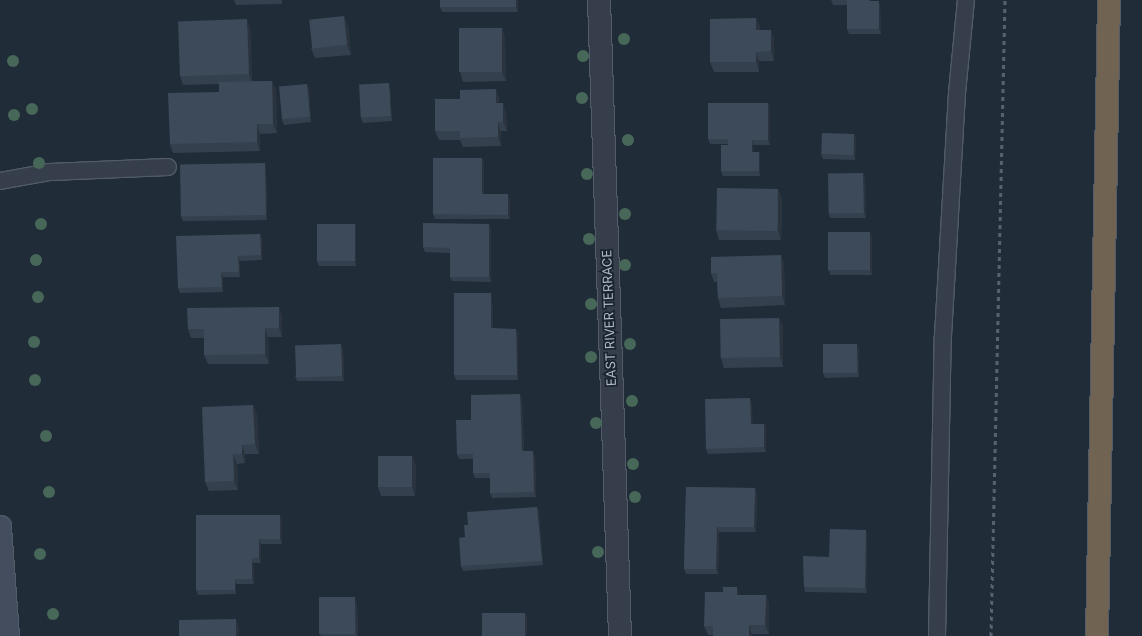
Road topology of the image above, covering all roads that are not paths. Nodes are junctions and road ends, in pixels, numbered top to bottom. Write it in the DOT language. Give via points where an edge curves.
graph roads {
  1 [pos="599,0"];
  2 [pos="966,0"];
  3 [pos="1109,0"];
  4 [pos="168,167"];
  5 [pos="0,180"];
  6 [pos="0,528"];
  7 [pos="8,636"];
  8 [pos="620,636"];
  9 [pos="937,636"];
  10 [pos="1097,636"];
  1 -- 8 [label="street, EAST RIVER TERRACE"];
  2 -- 9 [label="lane" via="957,93 943,336"];
  3 -- 10 [label="highway"];
  4 -- 5 [label="lane" via="50,172"];
  6 -- 7 [label="street"];
}
